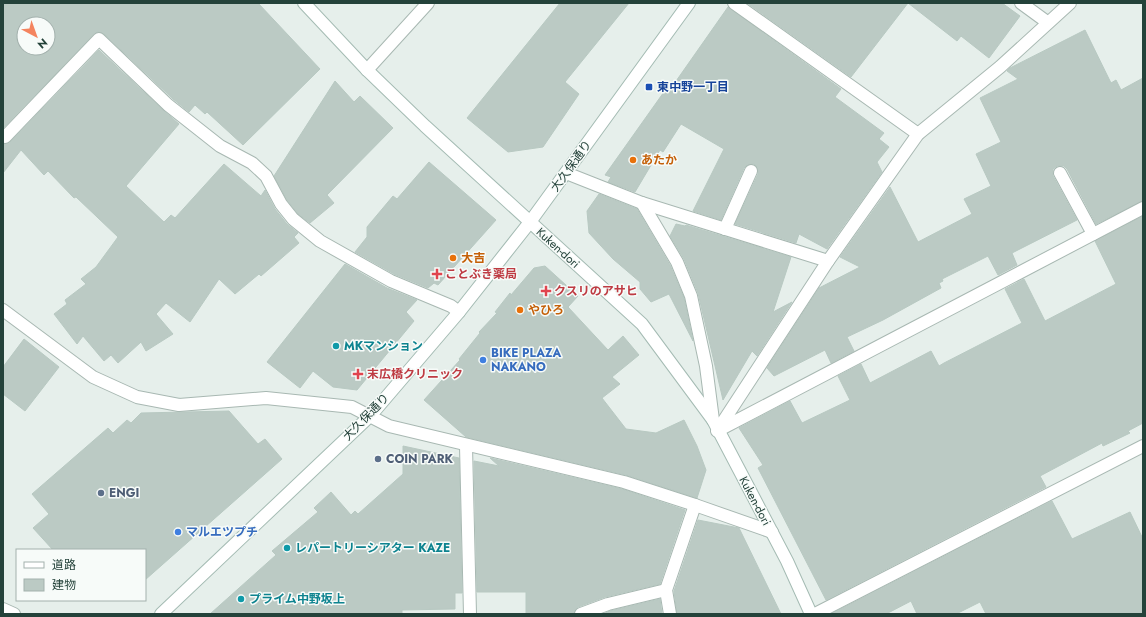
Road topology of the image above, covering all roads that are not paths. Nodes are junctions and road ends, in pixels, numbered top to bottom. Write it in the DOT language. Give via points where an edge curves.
graph roads {
  1 [pos="304,3"];
  2 [pos="428,3"];
  3 [pos="689,3"];
  4 [pos="734,3"];
  5 [pos="1021,3"];
  6 [pos="1070,3"];
  7 [pos="1047,22"];
  8 [pos="367,70"];
  9 [pos="918,134"];
  10 [pos="4,137"];
  11 [pos="751,171"];
  12 [pos="566,173"];
  13 [pos="1060,173"];
  14 [pos="642,203"];
  15 [pos="1143,208"];
  16 [pos="530,222"];
  17 [pos="725,229"];
  18 [pos="1093,234"];
  19 [pos="828,261"];
  20 [pos="3,310"];
  21 [pos="459,312"];
  22 [pos="371,415"];
  23 [pos="715,426"];
  24 [pos="466,446"];
  25 [pos="1143,446"];
  26 [pos="695,505"];
  27 [pos="772,532"];
  28 [pos="666,590"];
  29 [pos="3,609"];
  30 [pos="14,614"];
  31 [pos="161,614"];
  32 [pos="470,614"];
  33 [pos="581,614"];
  34 [pos="670,614"];
  35 [pos="811,614"];
  36 [pos="814,614"];
  1 -- 8 [label="street, Kuken-dori"];
  2 -- 8 [label="street"];
  3 -- 12 [label="street, 大久保通り"];
  4 -- 9 [label="street"];
  5 -- 7 [label="street"];
  6 -- 7 [label="street"];
  7 -- 9 [label="street" via="1000,67"];
  8 -- 16 [label="street, Kuken-dori"];
  9 -- 19 [label="street"];
  10 -- 21 [label="street" via="99,39 174,109 220,146 252,163 266,176 281,204 293,219 320,241 391,281 451,306"];
  11 -- 17 [label="street"];
  12 -- 14 [label="street"];
  12 -- 16 [label="street, 大久保通り"];
  13 -- 18 [label="street"];
  14 -- 17 [label="street"];
  14 -- 23 [label="street" via="677,262 691,296 706,366"];
  15 -- 18 [label="street"];
  16 -- 21 [label="street, 大久保通り"];
  16 -- 23 [label="street, Kuken-dori" via="642,324"];
  17 -- 19 [label="street"];
  18 -- 23 [label="street"];
  19 -- 23 [label="street"];
  20 -- 22 [label="street" via="93,377 137,397 179,405 266,398 352,406"];
  21 -- 22 [label="street, 大久保通り"];
  22 -- 24 [label="street" via="389,426"];
  22 -- 31 [label="street, 大久保通り"];
  23 -- 27 [label="street, Kuken-dori"];
  24 -- 26 [label="street" via="624,482"];
  24 -- 32 [label="street"];
  25 -- 36 [label="street"];
  26 -- 27 [label="street"];
  26 -- 28 [label="street"];
  27 -- 35 [label="street, Kuken-dori"];
  28 -- 33 [label="street" via="608,604"];
  28 -- 34 [label="street"];
  29 -- 30 [label="street"];
}
